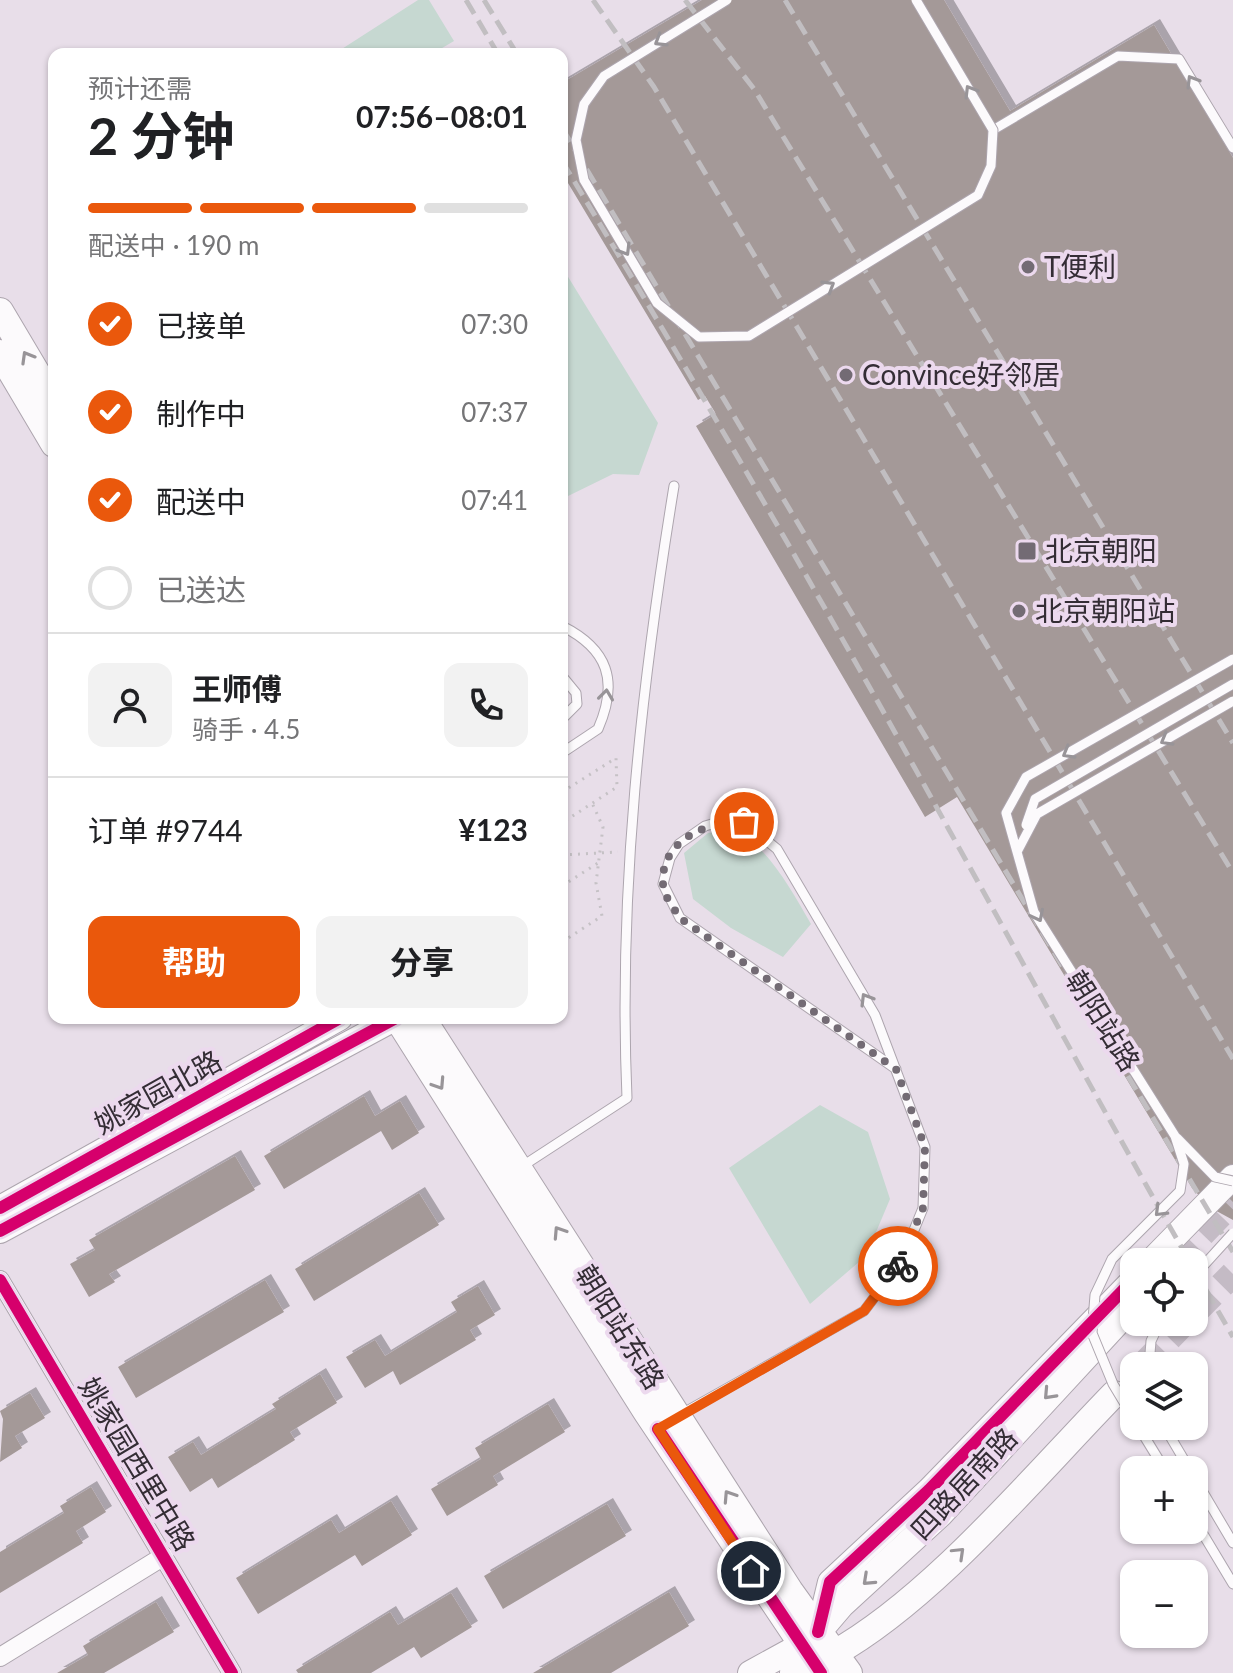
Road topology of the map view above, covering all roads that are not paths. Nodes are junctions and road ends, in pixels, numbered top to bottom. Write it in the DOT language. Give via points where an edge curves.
graph roads {
  1 [pos="727,0"];
  2 [pos="916,0"];
  3 [pos="993,130"];
  4 [pos="1233,148"];
  5 [pos="1,314"];
  6 [pos="0,353"];
  7 [pos="48,392"];
  8 [pos="48,434"];
  9 [pos="674,486"];
  10 [pos="568,630"];
  11 [pos="1233,659"];
  12 [pos="568,683"];
  13 [pos="1233,684"];
  14 [pos="1233,701"];
  15 [pos="568,713"];
  16 [pos="568,749"];
  17 [pos="1017,852"];
  18 [pos="329,1024"];
  19 [pos="385,1024"];
  20 [pos="400,1024"];
  21 [pos="426,1024"];
  22 [pos="896,1069"];
  23 [pos="1175,1136"];
  24 [pos="518,1168"];
  25 [pos="1233,1179"];
  26 [pos="0,1208"];
  27 [pos="0,1231"];
  28 [pos="1233,1233"];
  29 [pos="1164,1248"];
  30 [pos="1208,1261"];
  31 [pos="0,1280"];
  32 [pos="1120,1293"];
  33 [pos="1120,1319"];
  34 [pos="1114,1394"];
  35 [pos="1120,1396"];
  36 [pos="667,1422"];
  37 [pos="1208,1501"];
  38 [pos="1208,1542"];
  39 [pos="1233,1543"];
  40 [pos="164,1556"];
  41 [pos="1233,1584"];
  42 [pos="0,1657"];
  43 [pos="818,1659"];
  44 [pos="232,1673"];
  45 [pos="750,1673"];
  1 -- 3 [label="lane, one-way, bridge" via="604,76 584,104 576,140 584,180 657,303 699,337 749,336 978,195 991,166"];
  3 -- 2 [label="lane, one-way, bridge"];
  4 -- 3 [label="lane, one-way" via="1179,59 1118,56"];
  7 -- 5 [label="main road, one-way"];
  6 -- 8 [label="main road"];
  9 -- 24 [label="lane" via="629,851 623,1011 627,1098"];
  16 -- 10 [label="lane, one-way" via="598,729 608,673 600,654"];
  11 -- 17 [label="lane, 朝阳站路, one-way, bridge" via="1026,777 1006,813"];
  12 -- 15 [label="lane" via="577,704"];
  13 -- 17 [label="lane, bridge" via="1035,799"];
  14 -- 17 [label="lane, one-way, bridge" via="1037,814"];
  17 -- 23 [label="lane, 朝阳站路, one-way, bridge" via="1034,912"];
  18 -- 26 [label="street, 姚家园北路"];
  19 -- 27 [label="street, 姚家园北路"];
  20 -- 36 [label="main road, 朝阳站东路, one-way"];
  21 -- 24 [label="main road, 朝阳站东路"];
  22 -- 22 [label="lane, one-way" via="875,1015 777,849 744,822 705,826 679,844 663,884 680,918"];
  22 -- 36 [label="lane" via="925,1147 923,1208 901,1262 864,1311"];
  23 -- 25 [label="lane, bridge" via="1215,1177"];
  23 -- 35 [label="lane, 朝阳站路, one-way, bridge" via="1184,1164 1180,1191 1112,1259 1095,1295 1092,1333"];
  36 -- 24 [label="main road, 朝阳站东路, one-way"];
  25 -- 29 [label="street"];
  28 -- 30 [label="lane, bridge"];
  31 -- 40 [label="street, 姚家园西里中路"];
  32 -- 43 [label="street" via="929,1490 830,1582"];
  33 -- 43 [label="main road, 四路居南路, one-way" via="940,1514 841,1605"];
  43 -- 34 [label="main road, 四路居南路, one-way" via="864,1637 958,1554"];
  36 -- 43 [label="main road, 朝阳站东路"];
  37 -- 39 [label="lane"];
  38 -- 41 [label="lane"];
  40 -- 42 [label="street"];
  40 -- 44 [label="street, 姚家园西里中路"];
  43 -- 45 [label="street"];
}
